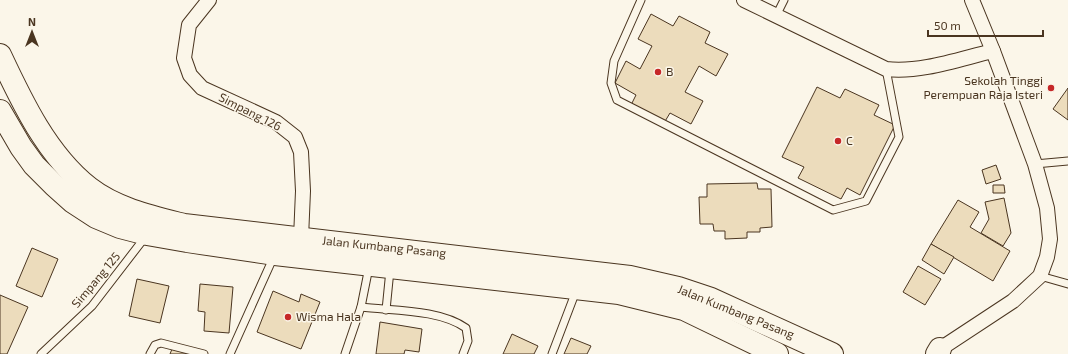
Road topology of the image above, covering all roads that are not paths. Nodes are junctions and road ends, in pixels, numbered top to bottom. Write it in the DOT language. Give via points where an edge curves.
graph roads {
  1 [pos="209,0"];
  2 [pos="641,0"];
  3 [pos="744,0"];
  4 [pos="784,0"];
  5 [pos="972,0"];
  6 [pos="776,16"];
  7 [pos="993,51"];
  8 [pos="0,55"];
  9 [pos="886,69"];
  10 [pos="0,111"];
  11 [pos="1068,161"];
  12 [pos="1034,164"];
  13 [pos="147,234"];
  14 [pos="301,238"];
  15 [pos="275,254"];
  16 [pos="380,264"];
  17 [pos="1040,276"];
  18 [pos="1068,284"];
  19 [pos="578,287"];
  20 [pos="361,307"];
  21 [pos="386,310"];
  22 [pos="936,352"];
  23 [pos="41,354"];
  24 [pos="150,354"];
  25 [pos="204,354"];
  26 [pos="230,354"];
  27 [pos="345,354"];
  28 [pos="463,354"];
  29 [pos="552,354"];
  30 [pos="777,354"];
  31 [pos="832,354"];
  1 -- 14 [label="street, Simpang 126" via="189,25 184,58 190,75 202,88 276,122 295,136 301,152"];
  2 -- 9 [label="lane" via="614,61 611,83 617,100 833,210 866,201 899,137"];
  3 -- 6 [label="street"];
  4 -- 6 [label="lane"];
  5 -- 7 [label="street"];
  6 -- 9 [label="street"];
  7 -- 9 [label="street" via="914,69"];
  7 -- 12 [label="street"];
  8 -- 14 [label="main road, Jalan Kumbang Pasang" via="23,103 42,133 70,170 89,188 115,203 145,215 184,224"];
  10 -- 13 [label="main road, Jalan Kumbang Pasang" via="20,147 34,165 73,202 96,217"];
  11 -- 12 [label="lane"];
  12 -- 17 [label="street" via="1050,223 1047,257"];
  13 -- 15 [label="main road, Jalan Kumbang Pasang"];
  13 -- 23 [label="lane, Simpang 125" via="92,306"];
  14 -- 31 [label="main road, Jalan Kumbang Pasang" via="630,277 678,288 711,300"];
  15 -- 16 [label="main road, Jalan Kumbang Pasang"];
  15 -- 26 [label="lane"];
  16 -- 19 [label="main road, Jalan Kumbang Pasang"];
  16 -- 20 [label="lane"];
  16 -- 21 [label="lane"];
  17 -- 18 [label="lane"];
  17 -- 22 [label="street" via="1013,301"];
  19 -- 29 [label="lane"];
  19 -- 30 [label="main road, Jalan Kumbang Pasang" via="619,293 684,309"];
  20 -- 21 [label="lane"];
  20 -- 27 [label="lane"];
  21 -- 28 [label="lane" via="454,320 466,328 468,341"];
  24 -- 25 [label="lane" via="155,345 161,343"];
}
